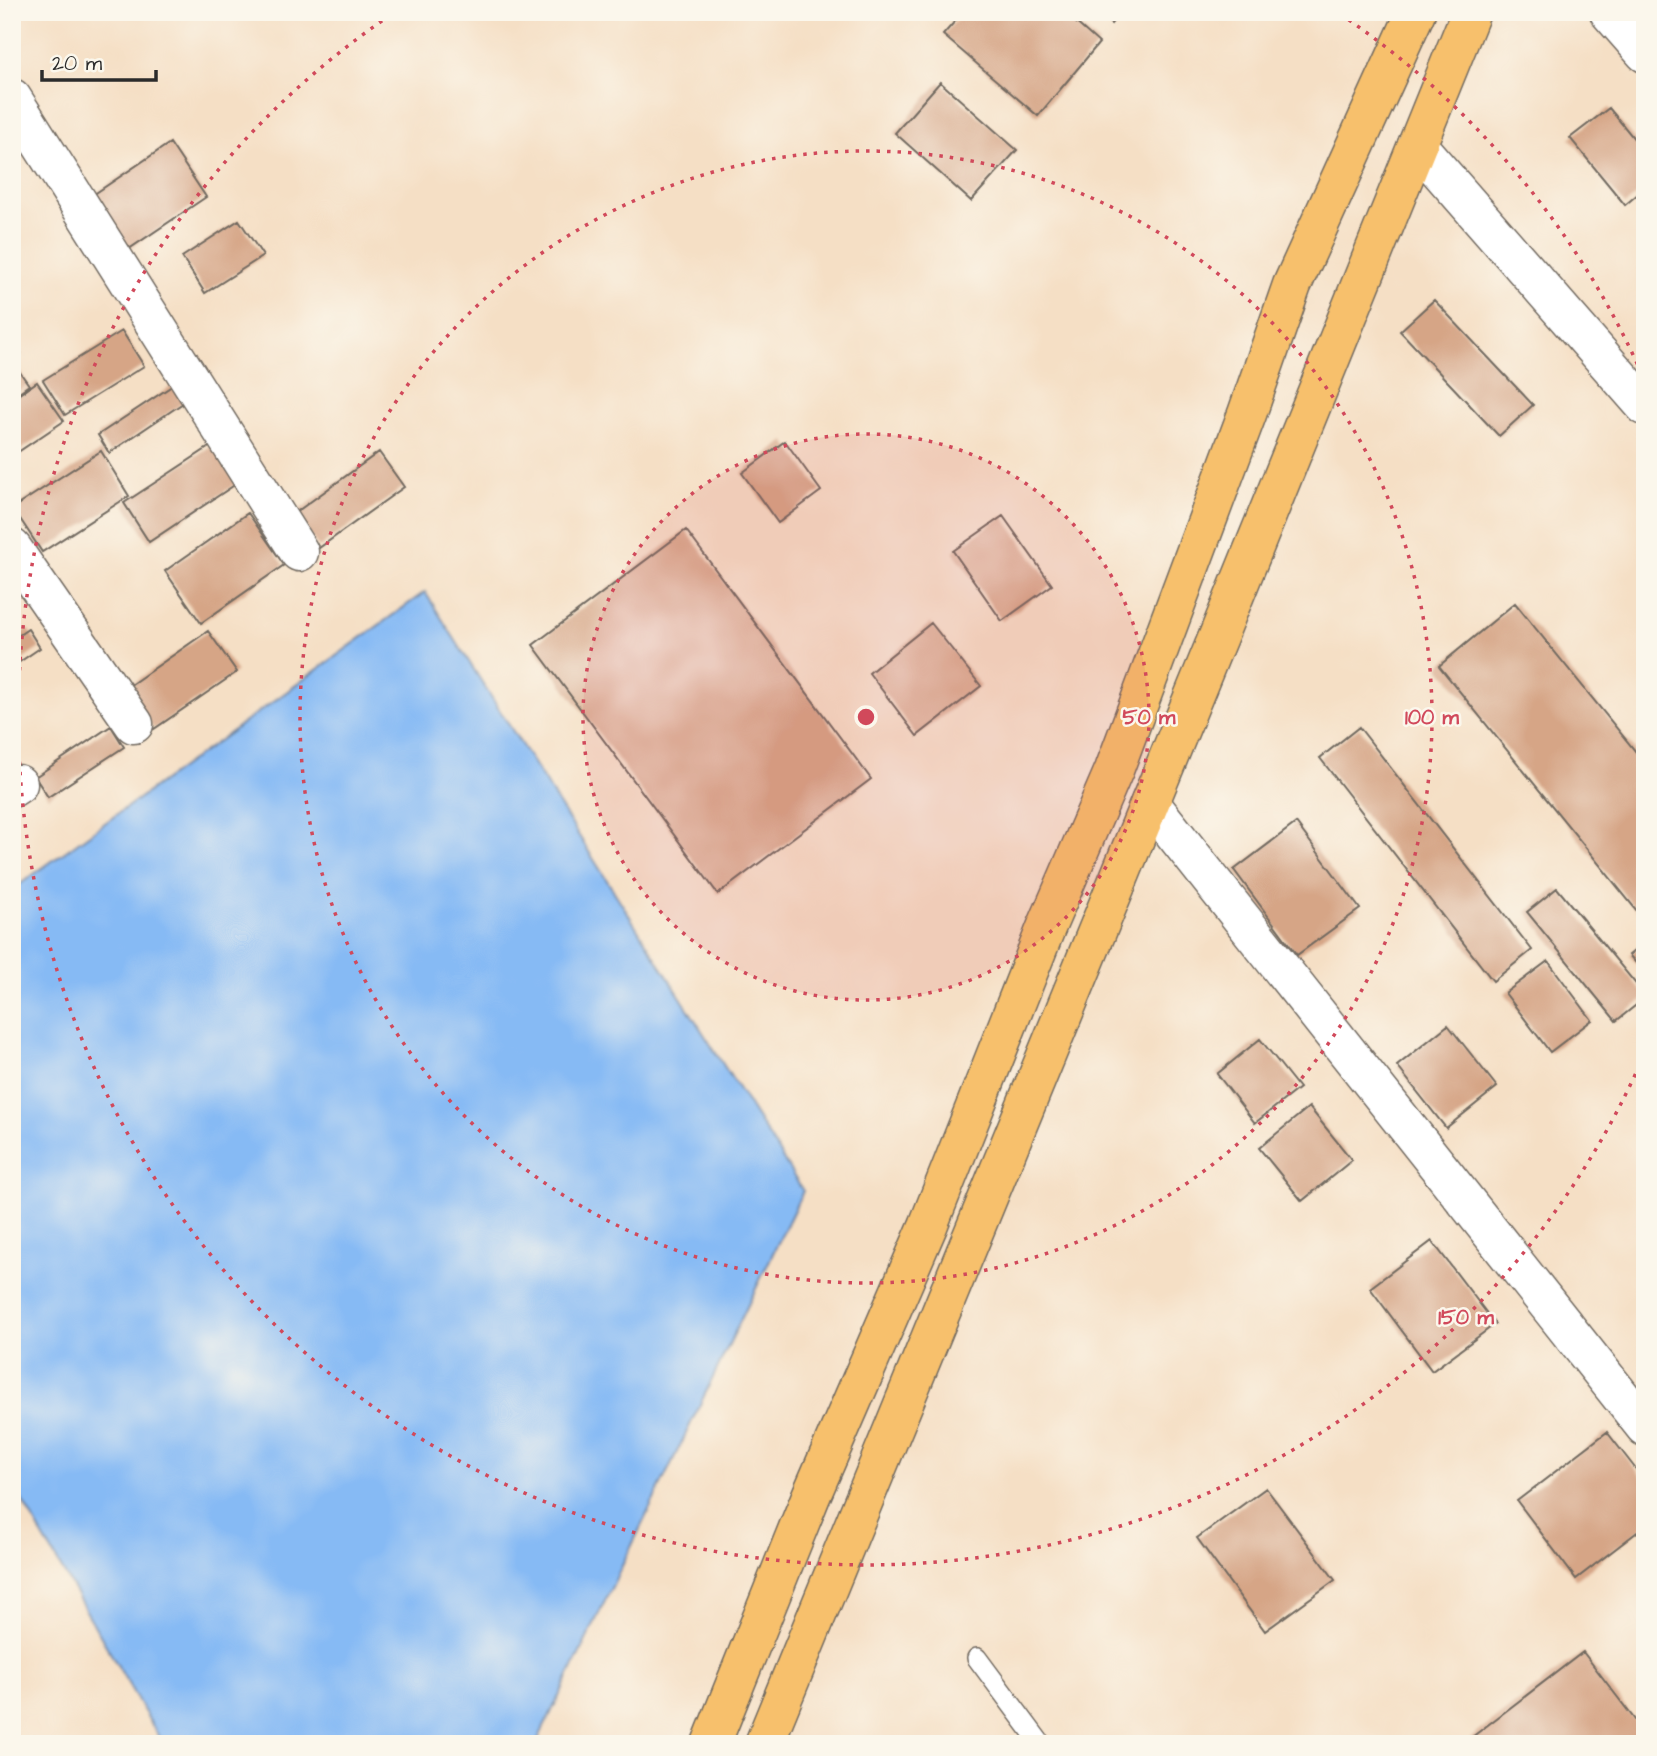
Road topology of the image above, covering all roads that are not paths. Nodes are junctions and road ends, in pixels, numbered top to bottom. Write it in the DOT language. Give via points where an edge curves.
graph roads {
  1 [pos="1416,12"];
  2 [pos="1471,12"];
  3 [pos="1609,12"];
  4 [pos="1645,53"];
  5 [pos="12,97"];
  6 [pos="1417,145"];
  7 [pos="1645,406"];
  8 [pos="12,548"];
  9 [pos="299,552"];
  10 [pos="134,723"];
  11 [pos="1150,803"];
  12 [pos="1645,1427"];
  13 [pos="977,1658"];
  14 [pos="711,1744"];
  15 [pos="764,1744"];
  16 [pos="1041,1744"];
  1 -- 14 [label="highway" via="1292,285 1114,770"];
  2 -- 6 [label="highway"];
  3 -- 4 [label="street"];
  5 -- 9 [label="street"];
  6 -- 7 [label="street"];
  6 -- 11 [label="highway"];
  8 -- 10 [label="street"];
  11 -- 12 [label="street"];
  11 -- 15 [label="highway"];
  13 -- 16 [label="lane"];
}
